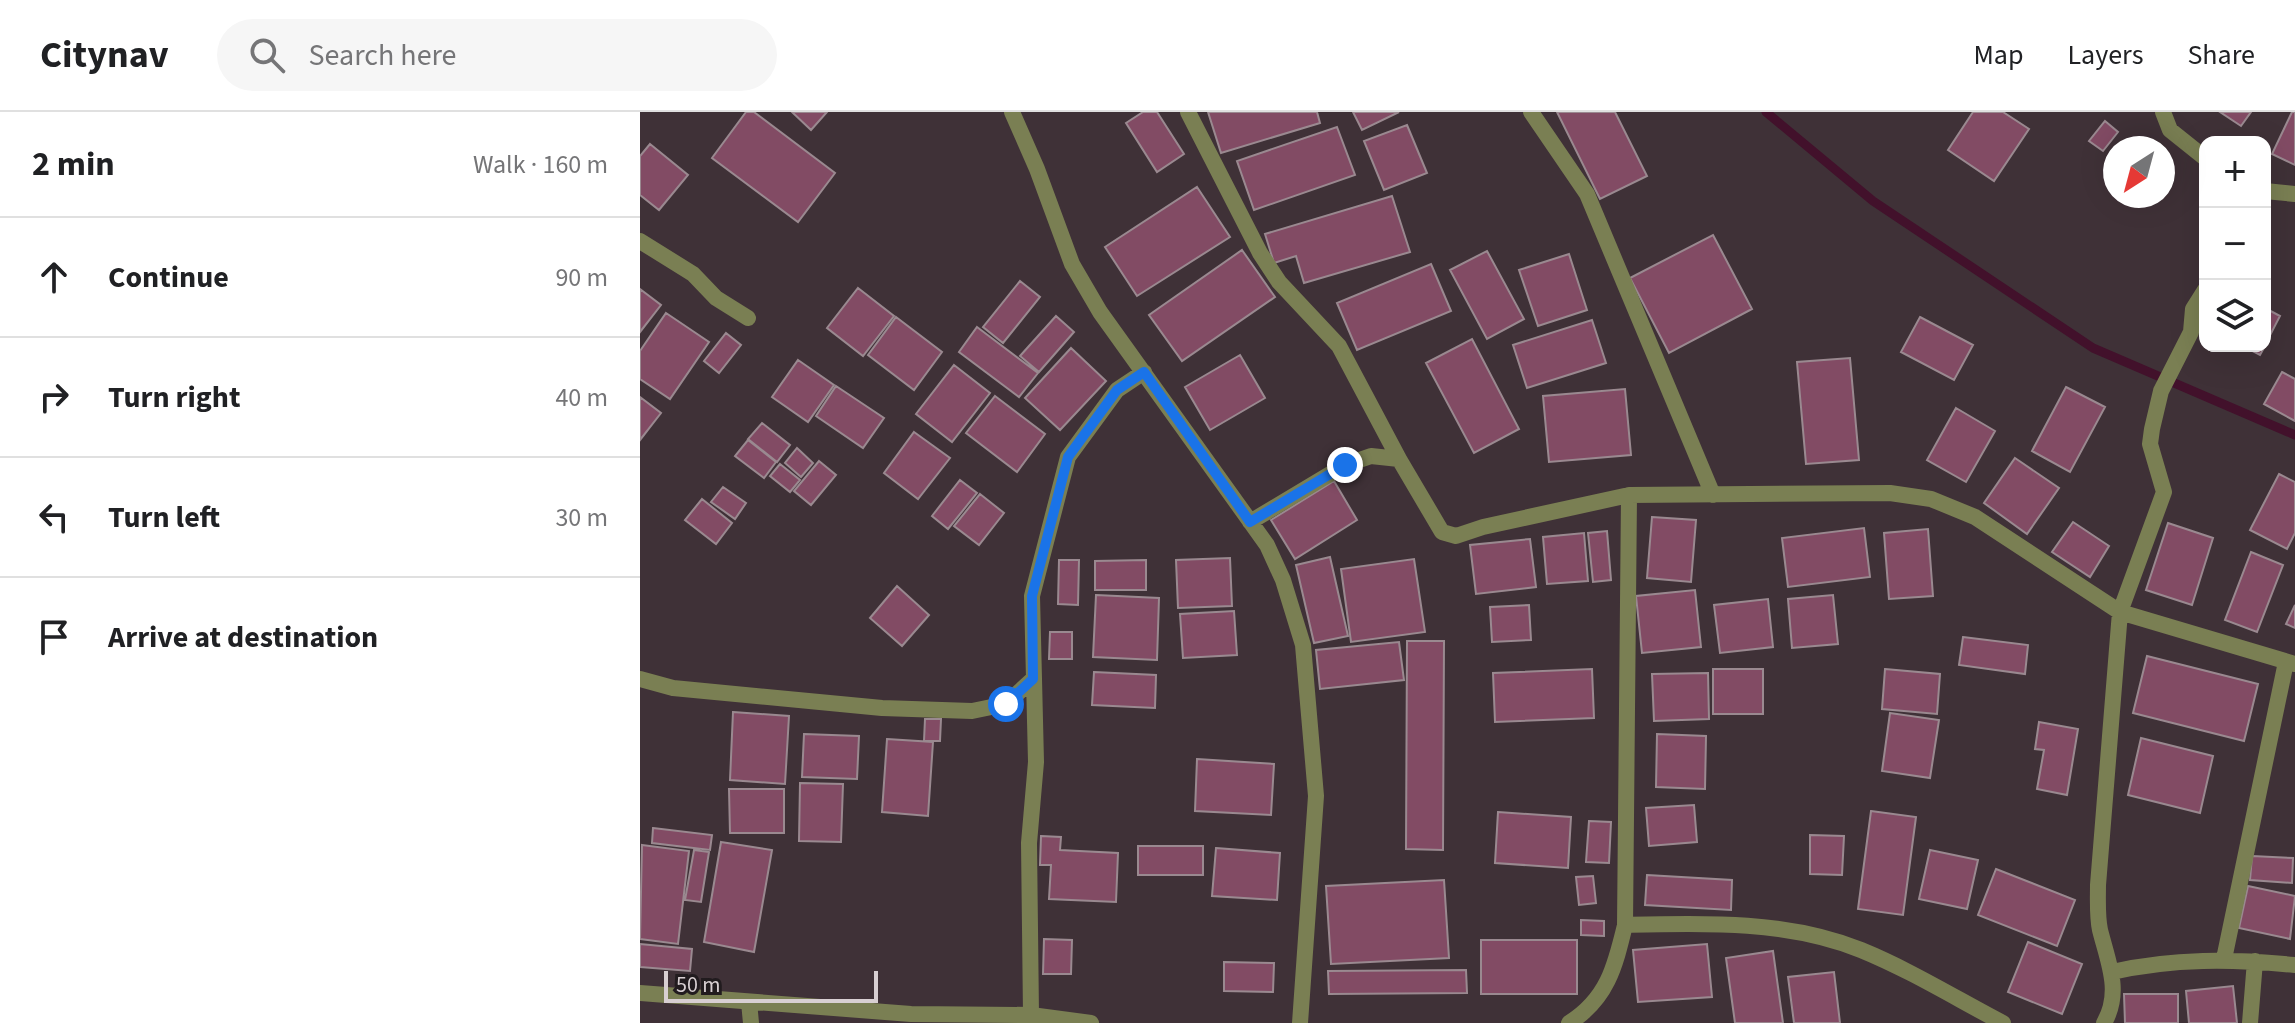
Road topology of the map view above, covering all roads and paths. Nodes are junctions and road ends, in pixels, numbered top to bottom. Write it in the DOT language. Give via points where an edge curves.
graph roads {
  1 [pos="1012,112"];
  2 [pos="1188,112"];
  3 [pos="1531,112"];
  4 [pos="2162,113"];
  5 [pos="2199,153"];
  6 [pos="2271,192"];
  7 [pos="2295,194"];
  8 [pos="640,241"];
  9 [pos="2199,300"];
  10 [pos="748,318"];
  11 [pos="1144,372"];
  12 [pos="1399,459"];
  13 [pos="1629,495"];
  14 [pos="1713,495"];
  15 [pos="1250,522"];
  16 [pos="2120,612"];
  17 [pos="2290,663"];
  18 [pos="640,679"];
  19 [pos="1033,679"];
  20 [pos="1625,925"];
  21 [pos="2224,959"];
  22 [pos="2255,961"];
  23 [pos="2295,965"];
  24 [pos="2112,972"];
  25 [pos="640,993"];
  26 [pos="749,1002"];
  27 [pos="1031,1015"];
  28 [pos="751,1023"];
  29 [pos="1091,1023"];
  30 [pos="1298,1023"];
  31 [pos="1309,1023"];
  32 [pos="1569,1023"];
  33 [pos="2003,1023"];
  34 [pos="2104,1023"];
  35 [pos="2250,1023"];
  1 -- 11 [label="street" via="1072,264"];
  2 -- 12 [label="street" via="1260,253 1279,282 1339,346"];
  3 -- 14 [label="street" via="1587,194"];
  4 -- 5 [label="street" via="2170,130"];
  6 -- 7 [label="street"];
  8 -- 10 [label="street"];
  9 -- 16 [label="street" via="2191,332 2161,391 2150,444 2164,492"];
  11 -- 15 [label="street"];
  11 -- 19 [label="street" via="1117,390 1068,457 1032,596"];
  12 -- 13 [label="street" via="1442,532 1449,535"];
  12 -- 15 [label="street" via="1371,456 1345,465"];
  13 -- 14 [label="street"];
  13 -- 20 [label="street"];
  14 -- 16 [label="street" via="1890,493 1931,499 1975,517"];
  15 -- 30 [label="street" via="1283,580 1303,645 1316,796"];
  16 -- 17 [label="street"];
  16 -- 24 [label="street" via="2098,885 2099,926"];
  17 -- 21 [label="street"];
  18 -- 19 [label="street" via="673,688 972,711 1006,704"];
  19 -- 27 [label="street"];
  20 -- 32 [label="street" via="1602,996"];
  20 -- 33 [label="street" via="1707,923 1790,931 1860,950"];
  21 -- 22 [label="street"];
  21 -- 24 [label="street" via="2153,963"];
  22 -- 23 [label="street"];
  22 -- 35 [label="street"];
  24 -- 34 [label="street" via="2113,996"];
  25 -- 26 [label="street"];
  26 -- 27 [label="street" via="911,1014"];
  26 -- 28 [label="street"];
  27 -- 29 [label="street"];
  30 -- 31 [label="street"];
}
